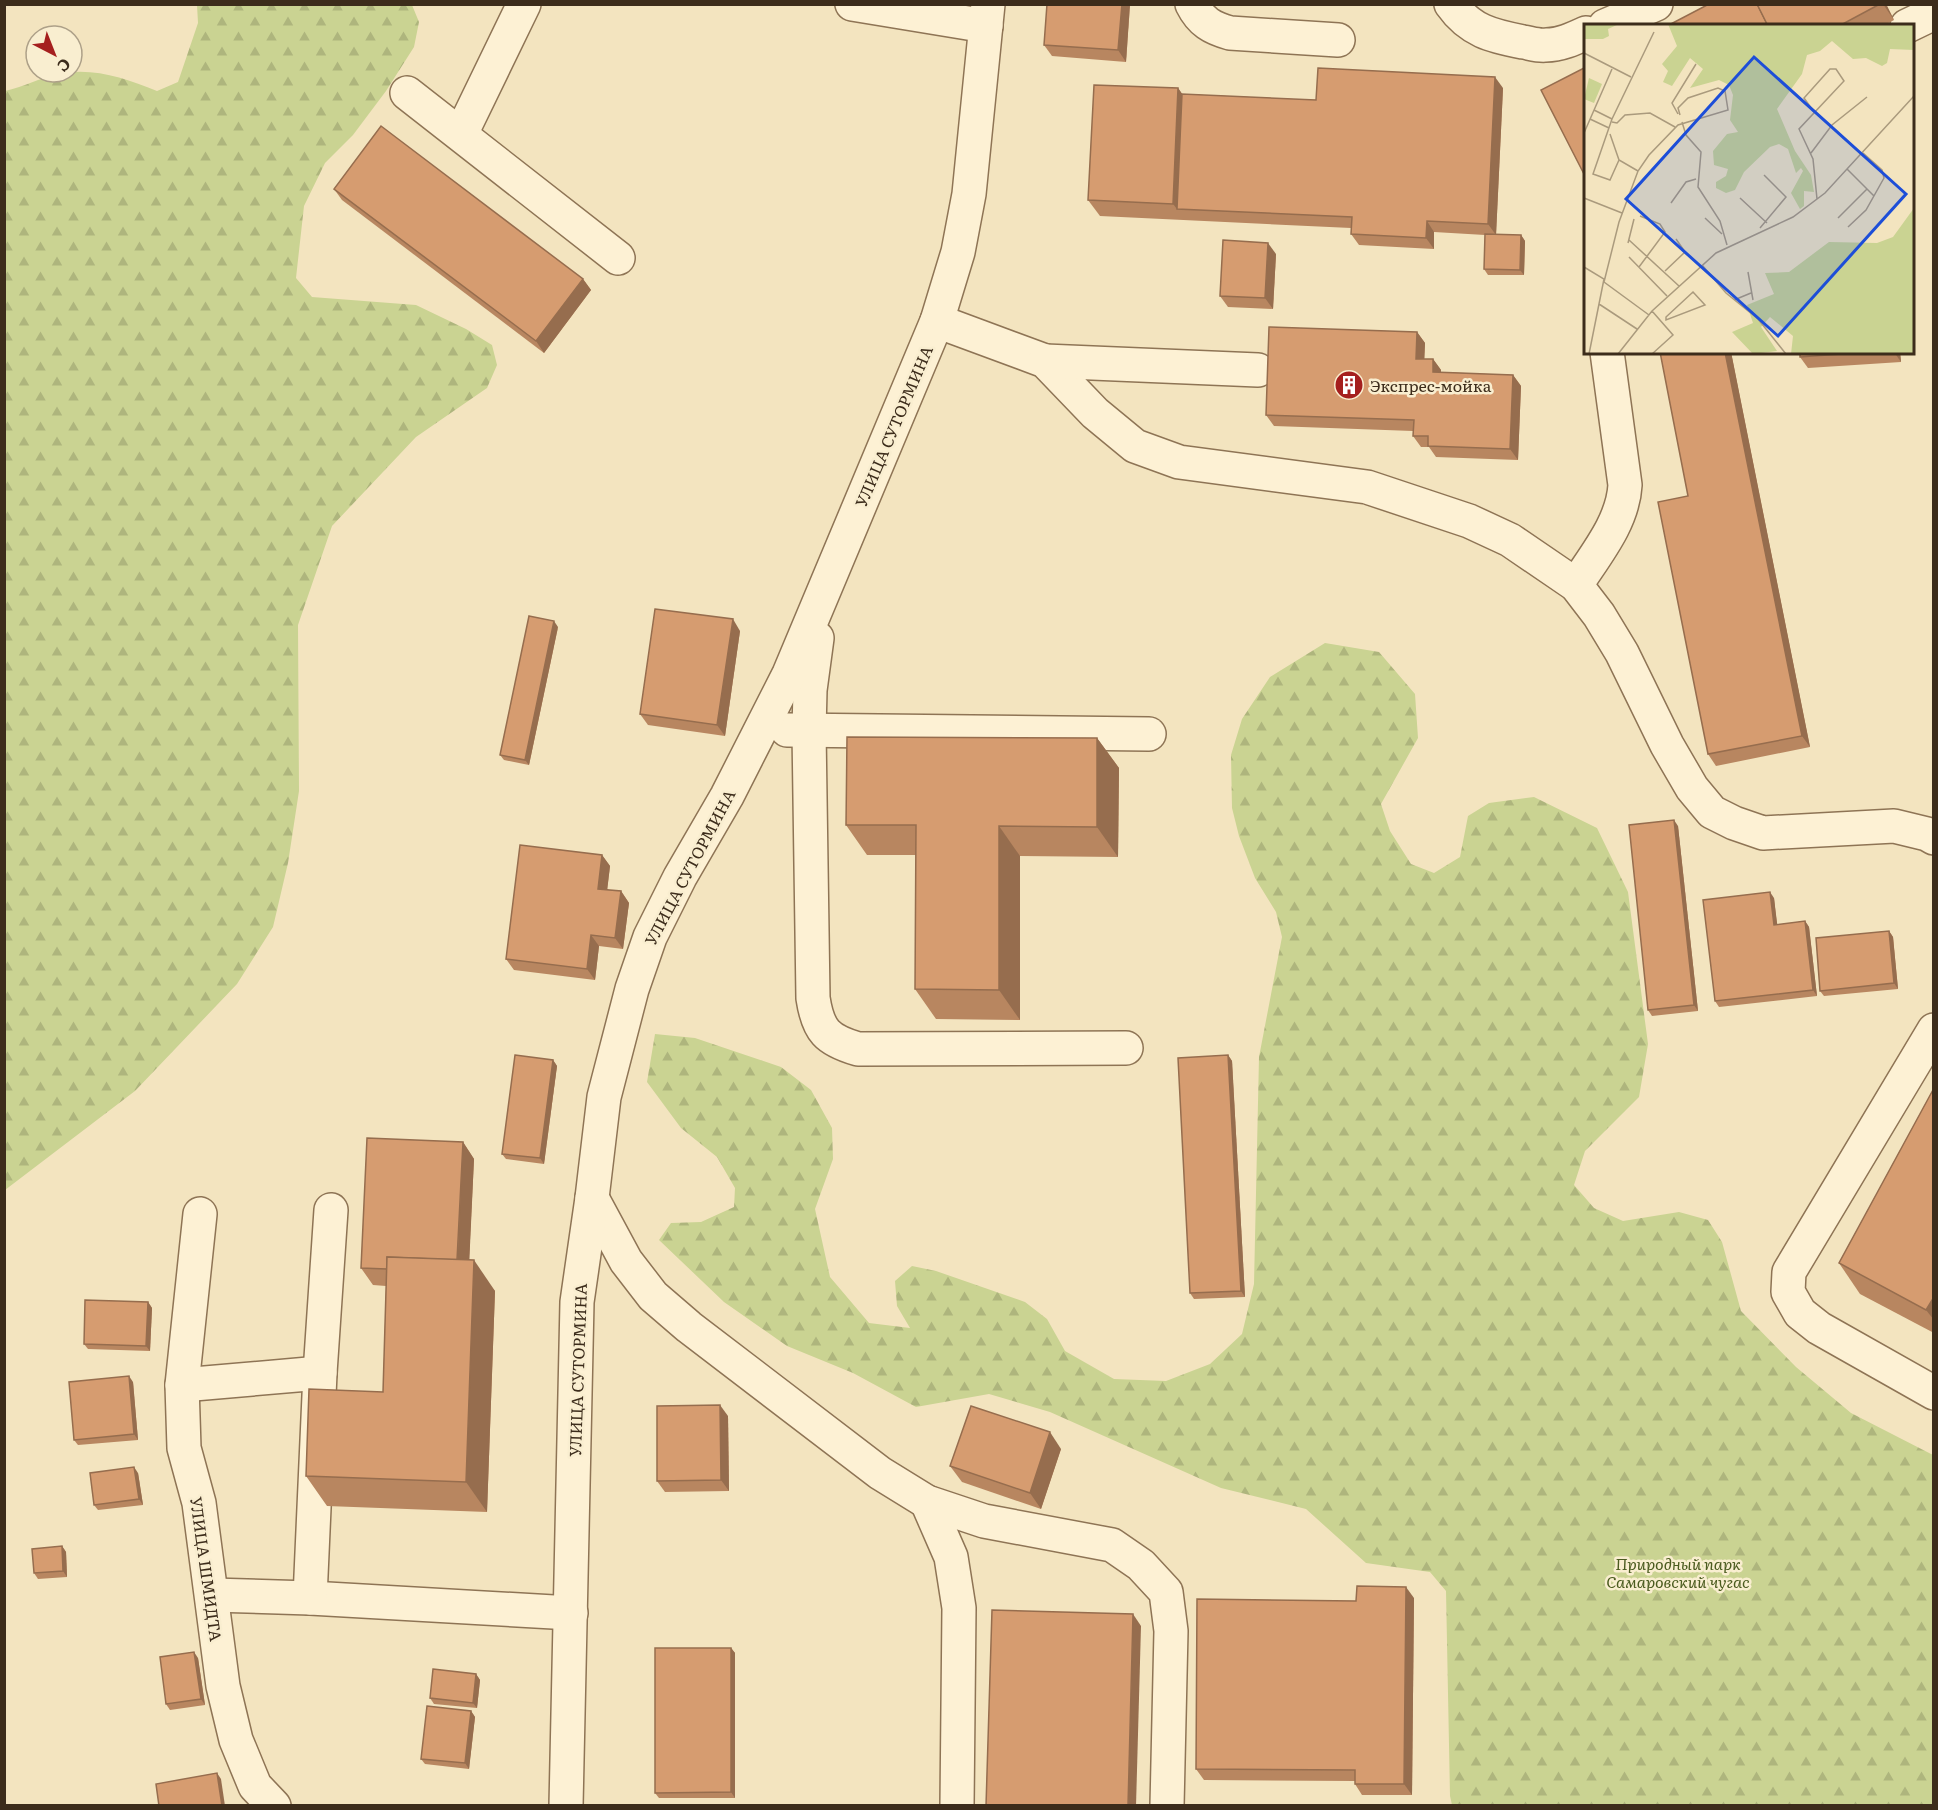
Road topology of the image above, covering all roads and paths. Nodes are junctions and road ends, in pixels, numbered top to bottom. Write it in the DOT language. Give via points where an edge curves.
graph roads {
  1 [pos="524,4"];
  2 [pos="852,4"];
  3 [pos="1192,4"];
  4 [pos="1451,4"];
  5 [pos="1656,4"];
  6 [pos="987,16"];
  7 [pos="1610,24"];
  8 [pos="1584,34"];
  9 [pos="1338,40"];
  10 [pos="407,93"];
  11 [pos="460,134"];
  12 [pos="618,258"];
  13 [pos="937,321"];
  14 [pos="1607,354"];
  15 [pos="1045,361"];
  16 [pos="1258,370"];
  17 [pos="1576,585"];
  18 [pos="825,588"];
  19 [pos="760,730"];
  20 [pos="809,731"];
  21 [pos="1149,734"];
  22 [pos="1934,838"];
  23 [pos="1934,1030"];
  24 [pos="1126,1048"];
  25 [pos="592,1198"];
  26 [pos="331,1210"];
  27 [pos="200,1214"];
  28 [pos="320,1373"];
  29 [pos="182,1384"];
  30 [pos="1934,1393"];
  31 [pos="927,1502"];
  32 [pos="212,1595"];
  33 [pos="310,1598"];
  34 [pos="571,1612"];
  35 [pos="274,1806"];
  36 [pos="566,1806"];
  37 [pos="957,1806"];
  38 [pos="1167,1806"];
  1 -- 11 [label="street"];
  2 -- 6 [label="street"];
  3 -- 9 [label="street" via="1198,16 1213,28 1230,33"];
  4 -- 8 [label="street" via="1472,27 1499,37 1544,46"];
  5 -- 7 [label="street"];
  6 -- 13 [label="street, УЛИЦА СУТОРМИНА" via="969,194 958,252"];
  10 -- 11 [label="street"];
  11 -- 12 [label="street"];
  13 -- 15 [label="street"];
  13 -- 18 [label="street, УЛИЦА СУТОРМИНА"];
  14 -- 17 [label="street" via="1624,501 1615,523"];
  15 -- 16 [label="street"];
  15 -- 17 [label="street" via="1095,413 1135,446 1179,462 1367,487 1469,521 1510,540"];
  17 -- 22 [label="street" via="1622,653 1692,788 1712,812 1763,833 1894,826"];
  18 -- 19 [label="street, УЛИЦА СУТОРМИНА" via="789,674"];
  18 -- 20 [label="street" via="810,690"];
  19 -- 20 [label="street"];
  19 -- 25 [label="street, УЛИЦА СУТОРМИНА" via="650,937 632,989 604,1098"];
  20 -- 21 [label="street"];
  20 -- 24 [label="street" via="813,998 815,1016 826,1034 838,1043 858,1049"];
  23 -- 30 [label="street" via="1789,1272 1788,1292 1800,1313 1819,1328"];
  25 -- 31 [label="street" via="626,1261 653,1296 880,1473"];
  25 -- 34 [label="street, УЛИЦА СУТОРМИНА" via="577,1302"];
  26 -- 28 [label="street"];
  27 -- 29 [label="street, УЛИЦА ШМИДТА"];
  28 -- 29 [label="street"];
  28 -- 33 [label="street"];
  29 -- 32 [label="street, УЛИЦА ШМИДТА" via="184,1448 199,1503"];
  31 -- 37 [label="street" via="951,1557 959,1608"];
  31 -- 38 [label="street" via="984,1521 1112,1545 1141,1565 1166,1592 1171,1631"];
  32 -- 33 [label="street"];
  32 -- 35 [label="street, УЛИЦА ШМИДТА" via="223,1686 236,1740 255,1786"];
  33 -- 34 [label="street"];
  34 -- 36 [label="street, УЛИЦА СУТОРМИНА"];
}
